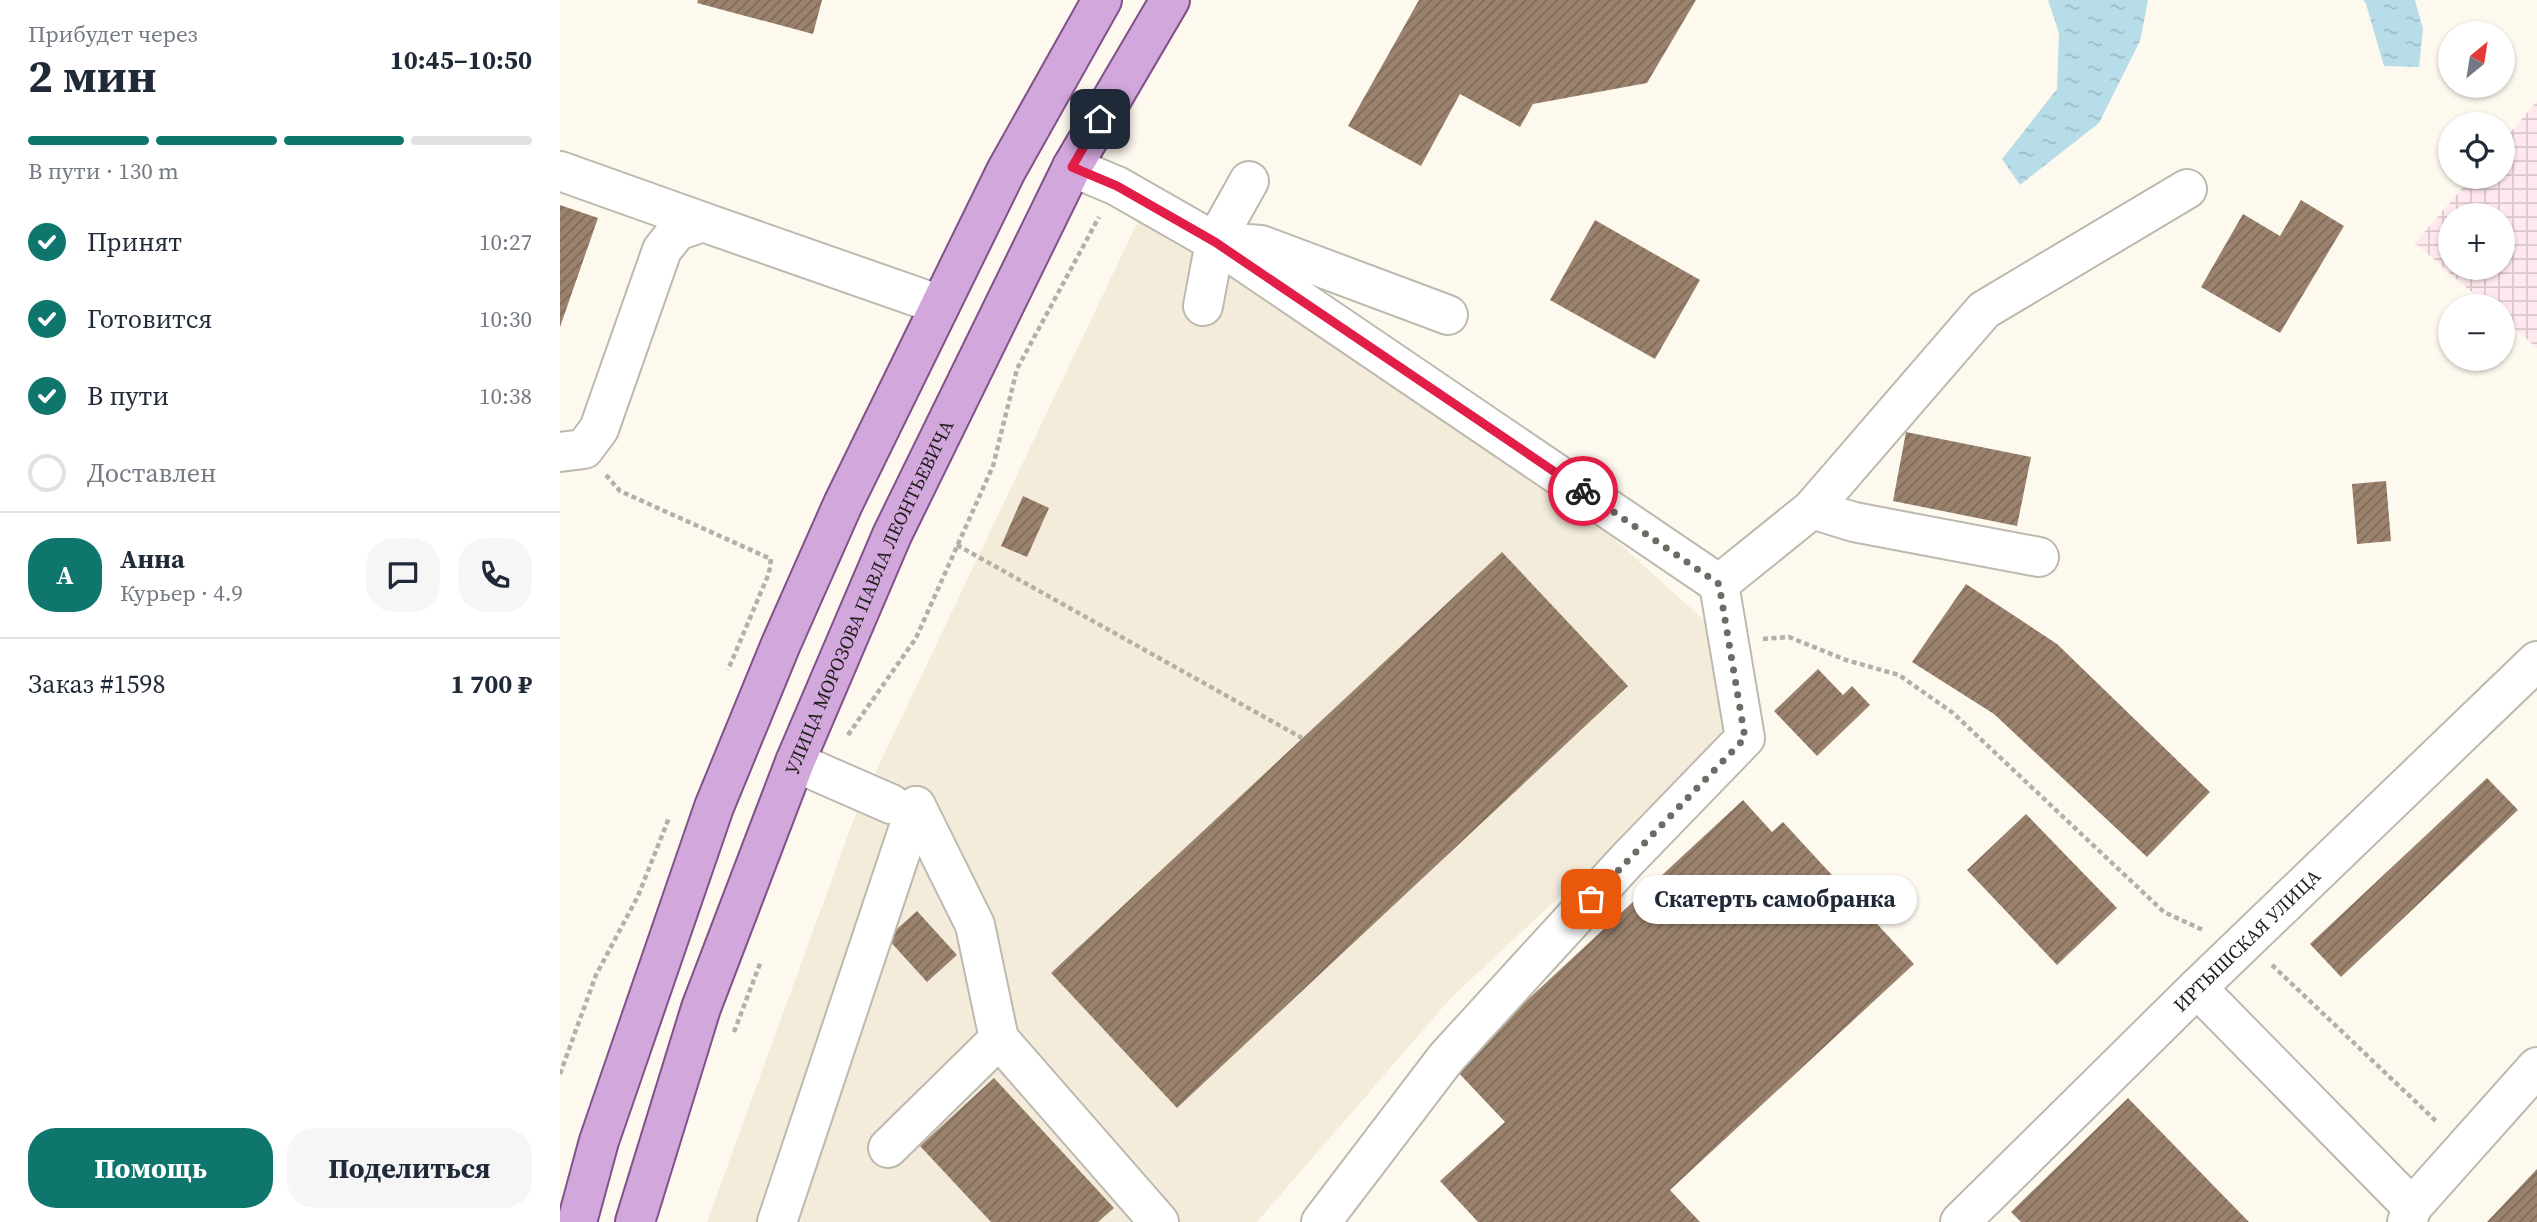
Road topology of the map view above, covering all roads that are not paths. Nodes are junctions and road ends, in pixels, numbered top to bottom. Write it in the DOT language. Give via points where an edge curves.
graph roads {
  1 [pos="1102,0"];
  2 [pos="1170,0"];
  3 [pos="1072,167"];
  4 [pos="560,171"];
  5 [pos="1249,181"];
  6 [pos="2187,189"];
  7 [pos="703,222"];
  8 [pos="1215,242"];
  9 [pos="940,305"];
  10 [pos="1203,306"];
  11 [pos="1448,316"];
  12 [pos="572,451"];
  13 [pos="1812,509"];
  14 [pos="2039,557"];
  15 [pos="1719,584"];
  16 [pos="2537,661"];
  17 [pos="794,762"];
  18 [pos="904,805"];
  19 [pos="2197,988"];
  20 [pos="999,1039"];
  21 [pos="2537,1067"];
  22 [pos="888,1148"];
  23 [pos="2410,1215"];
  24 [pos="577,1222"];
  25 [pos="635,1222"];
  26 [pos="777,1222"];
  27 [pos="1159,1222"];
  28 [pos="1321,1222"];
  29 [pos="1960,1222"];
  1 -- 9 [label="main road" via="1006,171"];
  2 -- 3 [label="main road, УЛИЦА МОРОЗОВА ПАВЛА ЛЕОНТЬЕВИЧА"];
  3 -- 8 [label="street" via="1117,186"];
  3 -- 17 [label="main road, УЛИЦА МОРОЗОВА ПАВЛА ЛЕОНТЬЕВИЧА" via="892,535"];
  4 -- 7 [label="street"];
  5 -- 8 [label="street"];
  6 -- 13 [label="street" via="1984,310"];
  7 -- 9 [label="street"];
  7 -- 12 [label="street" via="677,232 662,250 599,429"];
  8 -- 10 [label="street"];
  8 -- 11 [label="street" via="1261,244"];
  8 -- 15 [label="street"];
  9 -- 24 [label="main road" via="842,504 714,807 600,1141"];
  13 -- 14 [label="street" via="1854,522"];
  13 -- 15 [label="street"];
  15 -- 28 [label="street" via="1745,738 1446,1058"];
  16 -- 19 [label="street, ИРТЫШСКАЯ УЛИЦА"];
  17 -- 18 [label="street"];
  17 -- 25 [label="main road, УЛИЦА МОРОЗОВА ПАВЛА ЛЕОНТЬЕВИЧА" via="701,1008"];
  18 -- 20 [label="street" via="975,925"];
  18 -- 26 [label="street"];
  19 -- 23 [label="street"];
  19 -- 29 [label="street, ИРТЫШСКАЯ УЛИЦА"];
  20 -- 22 [label="street"];
  20 -- 27 [label="street"];
  21 -- 23 [label="street"];
}
